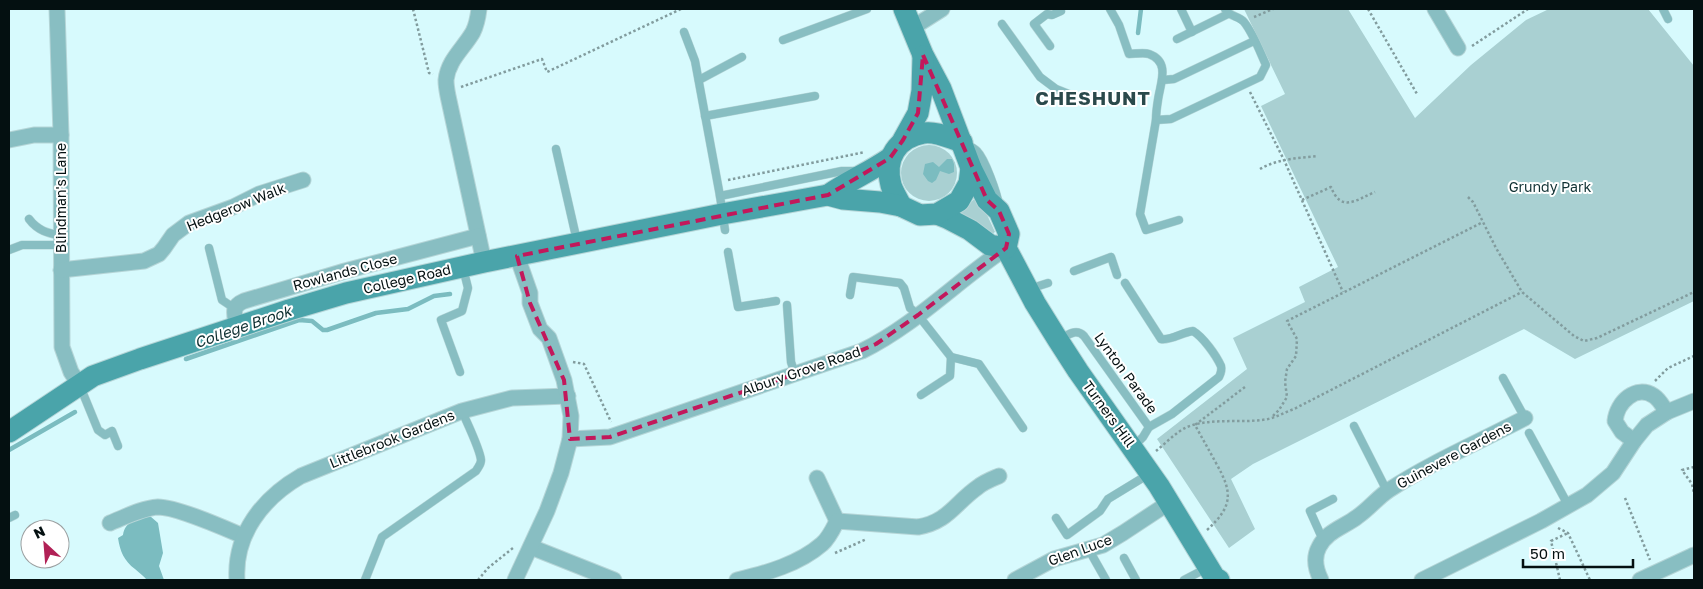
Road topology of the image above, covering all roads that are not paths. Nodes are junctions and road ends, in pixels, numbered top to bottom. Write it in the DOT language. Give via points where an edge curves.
graph roads {
  1 [pos="58,9"];
  2 [pos="479,9"];
  3 [pos="867,9"];
  4 [pos="942,9"];
  5 [pos="1110,9"];
  6 [pos="1181,9"];
  7 [pos="1435,9"];
  8 [pos="1663,9"];
  9 [pos="1061,11"];
  10 [pos="1226,11"];
  11 [pos="908,18"];
  12 [pos="1668,19"];
  13 [pos="1002,24"];
  14 [pos="684,32"];
  15 [pos="1192,32"];
  16 [pos="1177,39"];
  17 [pos="782,40"];
  18 [pos="1254,41"];
  19 [pos="1050,46"];
  20 [pos="1458,48"];
  21 [pos="923,55"];
  22 [pos="742,57"];
  23 [pos="699,80"];
  24 [pos="1163,80"];
  25 [pos="1071,95"];
  26 [pos="815,96"];
  27 [pos="705,116"];
  28 [pos="1156,120"];
  29 [pos="61,135"];
  30 [pos="9,140"];
  31 [pos="903,140"];
  32 [pos="962,142"];
  33 [pos="556,149"];
  34 [pos="881,153"];
  35 [pos="971,168"];
  36 [pos="872,170"];
  37 [pos="303,180"];
  38 [pos="828,195"];
  39 [pos="901,206"];
  40 [pos="999,211"];
  41 [pos="722,213"];
  42 [pos="937,214"];
  43 [pos="29,220"];
  44 [pos="1179,220"];
  45 [pos="478,236"];
  46 [pos="62,241"];
  47 [pos="578,243"];
  48 [pos="210,248"];
  49 [pos="1006,248"];
  50 [pos="9,250"];
  51 [pos="728,252"];
  52 [pos="517,256"];
  53 [pos="484,262"];
  54 [pos="462,266"];
  55 [pos="61,270"];
  56 [pos="1074,271"];
  57 [pos="1117,275"];
  58 [pos="1048,283"];
  59 [pos="1125,284"];
  60 [pos="1027,290"];
  61 [pos="850,295"];
  62 [pos="776,301"];
  63 [pos="787,305"];
  64 [pos="918,315"];
  65 [pos="236,318"];
  66 [pos="1058,340"];
  67 [pos="951,357"];
  68 [pos="460,372"];
  69 [pos="795,374"];
  70 [pos="1503,378"];
  71 [pos="79,384"];
  72 [pos="920,395"];
  73 [pos="568,396"];
  74 [pos="1694,401"];
  75 [pos="462,411"];
  76 [pos="1667,412"];
  77 [pos="1524,418"];
  78 [pos="1354,426"];
  79 [pos="1149,427"];
  80 [pos="1023,428"];
  81 [pos="9,432"];
  82 [pos="1529,433"];
  83 [pos="570,439"];
  84 [pos="1634,441"];
  85 [pos="118,446"];
  86 [pos="1133,447"];
  87 [pos="1150,474"];
  88 [pos="999,476"];
  89 [pos="817,478"];
  90 [pos="1387,491"];
  91 [pos="1333,499"];
  92 [pos="1170,502"];
  93 [pos="1568,506"];
  94 [pos="1056,518"];
  95 [pos="837,521"];
  96 [pos="110,524"];
  97 [pos="243,536"];
  98 [pos="1323,540"];
  99 [pos="531,547"];
  100 [pos="1089,550"];
  101 [pos="1694,555"];
  102 [pos="1124,558"];
  103 [pos="1214,576"];
  104 [pos="237,580"];
  105 [pos="365,580"];
  106 [pos="515,580"];
  107 [pos="613,580"];
  108 [pos="737,580"];
  109 [pos="1015,580"];
  110 [pos="1106,580"];
  111 [pos="1136,580"];
  112 [pos="1184,580"];
  113 [pos="1321,580"];
  114 [pos="1422,580"];
  115 [pos="1640,580"];
  1 -- 29 [label="street, Blindman's Lane"];
  2 -- 45 [label="street" via="472,33 446,79"];
  3 -- 17 [label="lane"];
  4 -- 11 [label="street"];
  5 -- 24 [label="lane" via="1129,54 1148,53 1158,60"];
  6 -- 15 [label="lane"];
  7 -- 20 [label="street"];
  8 -- 12 [label="lane"];
  9 -- 19 [label="lane" via="1047,14 1034,24"];
  10 -- 15 [label="lane"];
  10 -- 18 [label="lane" via="1243,21"];
  11 -- 21 [label="main road"];
  13 -- 25 [label="lane" via="1040,77"];
  14 -- 23 [label="lane"];
  15 -- 16 [label="lane"];
  18 -- 24 [label="lane" via="1174,79"];
  18 -- 28 [label="lane" via="1266,65 1260,77 1171,119"];
  21 -- 31 [label="main road" via="918,113"];
  21 -- 32 [label="main road" via="941,89"];
  22 -- 23 [label="lane"];
  23 -- 27 [label="lane"];
  24 -- 28 [label="lane"];
  26 -- 27 [label="lane"];
  27 -- 41 [label="lane"];
  28 -- 44 [label="lane" via="1140,214 1146,230"];
  29 -- 30 [label="street"];
  29 -- 46 [label="street, Blindman's Lane"];
  31 -- 32 [label="main road" via="925,133"];
  31 -- 34 [label="main road"];
  32 -- 35 [label="main road"];
  32 -- 40 [label="lane" via="982,158 998,196"];
  33 -- 47 [label="lane"];
  34 -- 36 [label="main road, College Road"];
  34 -- 39 [label="main road" via="891,187"];
  35 -- 40 [label="main road, Turners Hill" via="987,200"];
  35 -- 42 [label="main road" via="969,183 959,201"];
  36 -- 38 [label="main road, College Road"];
  36 -- 41 [label="lane" via="842,171"];
  37 -- 55 [label="street, Hedgerow Walk" via="258,194 233,208 189,224 173,235 152,258 144,261"];
  38 -- 39 [label="main road, College Road"];
  38 -- 41 [label="main road, College Road"];
  39 -- 42 [label="main road" via="920,215"];
  40 -- 49 [label="main road, Turners Hill" via="1009,234"];
  41 -- 47 [label="main road, College Road"];
  42 -- 49 [label="main road" via="970,230 990,245"];
  43 -- 46 [label="lane" via="41,231"];
  45 -- 53 [label="street"];
  45 -- 65 [label="street, Rowlands Close" via="244,301 236,305"];
  46 -- 50 [label="lane" via="22,245"];
  46 -- 55 [label="street, Blindman's Lane"];
  47 -- 52 [label="main road, College Road"];
  48 -- 65 [label="lane" via="222,300"];
  49 -- 60 [label="main road, Turners Hill"];
  49 -- 64 [label="street, Albury Grove Road"];
  51 -- 62 [label="lane" via="738,307"];
  52 -- 53 [label="main road, College Road"];
  52 -- 73 [label="street" via="530,293 530,303 558,361"];
  53 -- 54 [label="main road, College Road"];
  54 -- 65 [label="main road, College Road" via="289,310"];
  54 -- 68 [label="lane" via="468,288 462,311 441,320"];
  55 -- 71 [label="street, Blindman's Lane" via="62,347"];
  56 -- 57 [label="lane" via="1111,257"];
  58 -- 60 [label="lane"];
  59 -- 79 [label="lane" via="1161,338 1165,340 1193,331 1221,366 1219,377 1172,414"];
  60 -- 66 [label="main road, Turners Hill"];
  61 -- 64 [label="lane" via="853,276 900,283 910,308"];
  63 -- 69 [label="lane" via="791,362"];
  64 -- 67 [label="lane"];
  64 -- 69 [label="street, Albury Grove Road" via="862,350"];
  65 -- 71 [label="main road, College Road"];
  66 -- 79 [label="lane, Lynton Parade" via="1073,332 1084,336"];
  66 -- 86 [label="main road, Turners Hill"];
  67 -- 72 [label="lane" via="950,376"];
  67 -- 80 [label="lane" via="979,364"];
  69 -- 83 [label="street, Albury Grove Road" via="616,435"];
  70 -- 77 [label="lane"];
  71 -- 81 [label="main road, College Road"];
  71 -- 85 [label="lane" via="98,430 105,435 112,432"];
  73 -- 75 [label="street, Littlebrook Gardens" via="512,398"];
  73 -- 83 [label="street"];
  74 -- 76 [label="street"];
  75 -- 97 [label="street, Littlebrook Gardens" via="301,476 268,501"];
  75 -- 105 [label="lane" via="481,460 476,471 382,538"];
  76 -- 84 [label="street" via="1647,425"];
  76 -- 84 [label="street" via="1658,399 1649,394 1633,394 1622,402 1615,420 1622,432"];
  77 -- 90 [label="street, Guinevere Gardens"];
  78 -- 90 [label="lane"];
  79 -- 86 [label="lane, Lynton Parade"];
  82 -- 93 [label="lane"];
  83 -- 99 [label="street" via="547,511"];
  84 -- 93 [label="street" via="1613,473"];
  86 -- 87 [label="main road, Turners Hill"];
  87 -- 92 [label="main road, Turners Hill"];
  87 -- 94 [label="lane" via="1108,499 1100,511 1067,534"];
  88 -- 95 [label="street" via="978,487 930,525"];
  89 -- 95 [label="street"];
  90 -- 98 [label="street, Guinevere Gardens" via="1356,518"];
  91 -- 98 [label="lane" via="1310,511"];
  92 -- 100 [label="street, Glen Luce" via="1123,533"];
  92 -- 103 [label="main road, Turners Hill"];
  93 -- 114 [label="street"];
  95 -- 108 [label="street" via="823,543 803,557 761,575"];
  96 -- 97 [label="street" via="159,507 176,510"];
  97 -- 104 [label="street, Littlebrook Gardens" via="237,561"];
  98 -- 113 [label="street" via="1316,558"];
  99 -- 106 [label="street"];
  99 -- 107 [label="street"];
  100 -- 109 [label="street, Glen Luce" via="1054,559"];
  100 -- 110 [label="lane"];
  101 -- 115 [label="street"];
  102 -- 111 [label="lane"];
  103 -- 112 [label="lane"];
}
